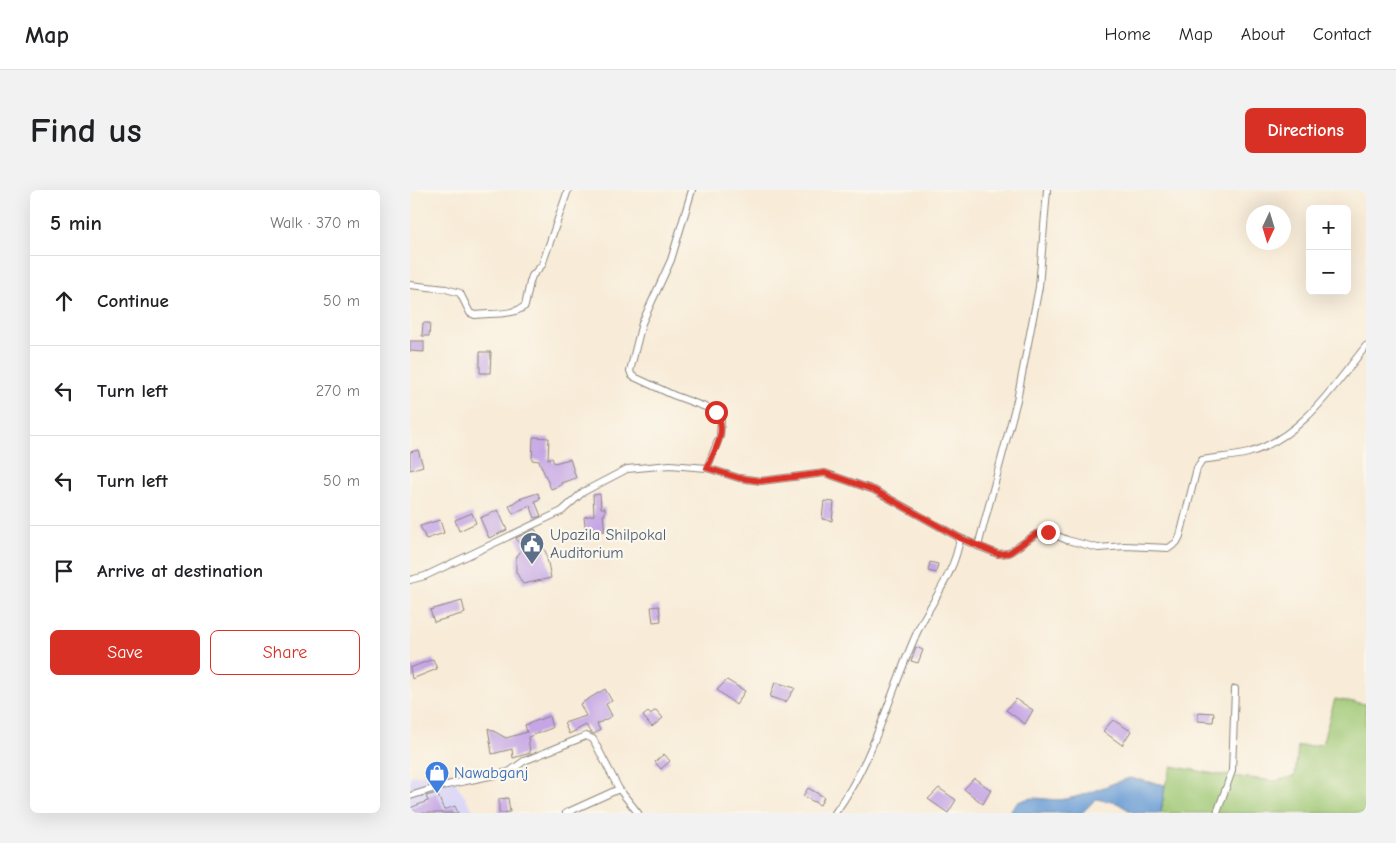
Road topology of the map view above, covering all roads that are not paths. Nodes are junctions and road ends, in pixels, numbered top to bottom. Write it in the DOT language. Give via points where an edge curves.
graph roads {
  1 [pos="568,190"];
  2 [pos="692,190"];
  3 [pos="1047,190"];
  4 [pos="410,285"];
  5 [pos="1366,346"];
  6 [pos="707,468"];
  7 [pos="960,538"];
  8 [pos="978,546"];
  9 [pos="410,580"];
  10 [pos="1235,689"];
  11 [pos="619,790"];
  12 [pos="410,796"];
  13 [pos="566,813"];
  14 [pos="638,813"];
  15 [pos="835,813"];
  16 [pos="1217,813"];
  1 -- 4 [label="street" via="542,265 532,276 525,306 521,309 470,313 460,292"];
  2 -- 6 [label="street" via="671,260 642,323 630,371 632,376 716,412 721,419 720,436"];
  3 -- 8 [label="street" via="1039,287 1017,400"];
  5 -- 8 [label="street" via="1308,418 1280,439 1248,453 1202,460 1197,468 1180,536 1174,546 1098,548 1048,532 1036,534 1009,553 998,554"];
  6 -- 7 [label="street" via="761,481 825,473 874,490"];
  6 -- 9 [label="street" via="670,465 627,468 583,492 562,511 532,527"];
  7 -- 8 [label="street"];
  7 -- 15 [label="street" via="958,553 944,586 919,628 868,753"];
  10 -- 16 [label="street" via="1232,771"];
  11 -- 12 [label="street" via="593,739 586,736 524,761 509,772"];
  11 -- 13 [label="street"];
  11 -- 14 [label="street"];
}
